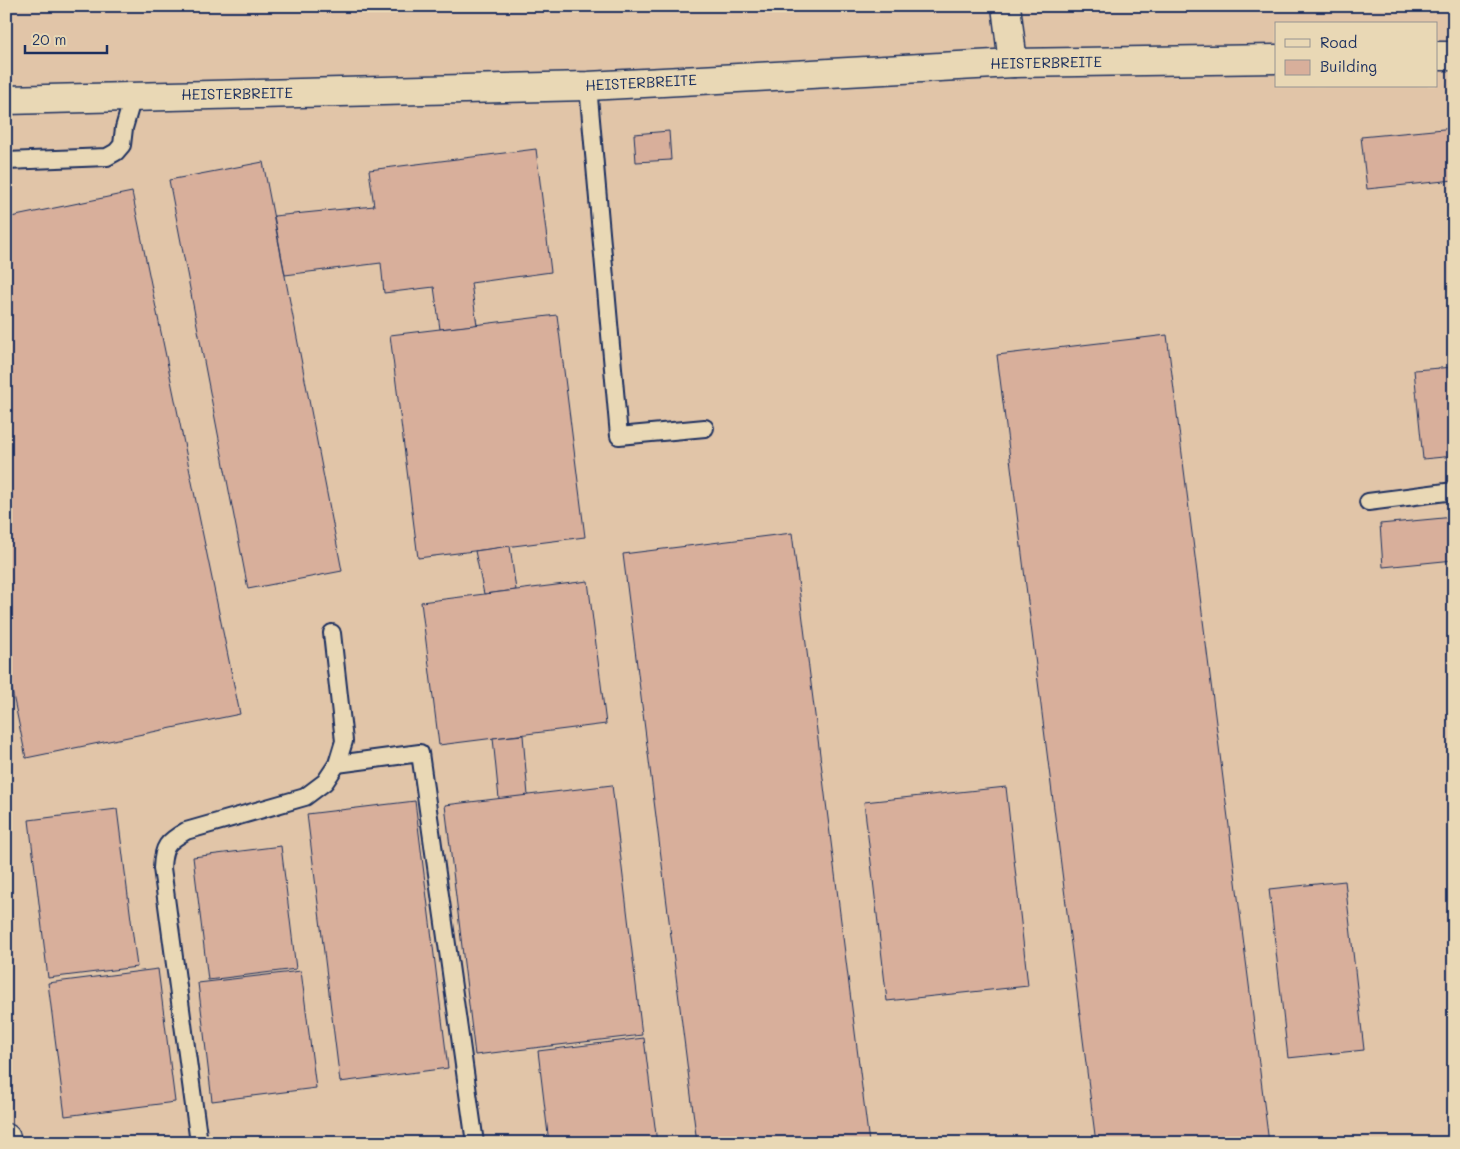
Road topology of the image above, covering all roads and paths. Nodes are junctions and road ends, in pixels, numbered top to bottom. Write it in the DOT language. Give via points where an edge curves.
graph roads {
  1 [pos="1006,6"];
  2 [pos="1438,56"];
  3 [pos="1454,56"];
  4 [pos="1275,59"];
  5 [pos="1013,63"];
  6 [pos="588,86"];
  7 [pos="132,96"];
  8 [pos="6,100"];
  9 [pos="6,161"];
  10 [pos="705,428"];
  11 [pos="1454,491"];
  12 [pos="1368,502"];
  13 [pos="332,633"];
  14 [pos="336,764"];
  15 [pos="6,1138"];
  16 [pos="7,1143"];
  17 [pos="199,1143"];
  18 [pos="475,1143"];
  1 -- 5 [label="street"];
  2 -- 3 [label="street"];
  4 -- 5 [label="street, HEISTERBREITE"];
  5 -- 6 [label="street, HEISTERBREITE"];
  6 -- 7 [label="street, HEISTERBREITE"];
  6 -- 10 [label="lane" via="620,436"];
  7 -- 8 [label="street, HEISTERBREITE"];
  7 -- 9 [label="lane" via="122,145 107,157"];
  11 -- 12 [label="lane"];
  13 -- 14 [label="lane" via="344,741"];
  14 -- 17 [label="lane" via="325,782 305,797 186,831 171,840 162,852"];
  14 -- 18 [label="lane" via="420,753"];
  15 -- 16 [label="street"];
}
